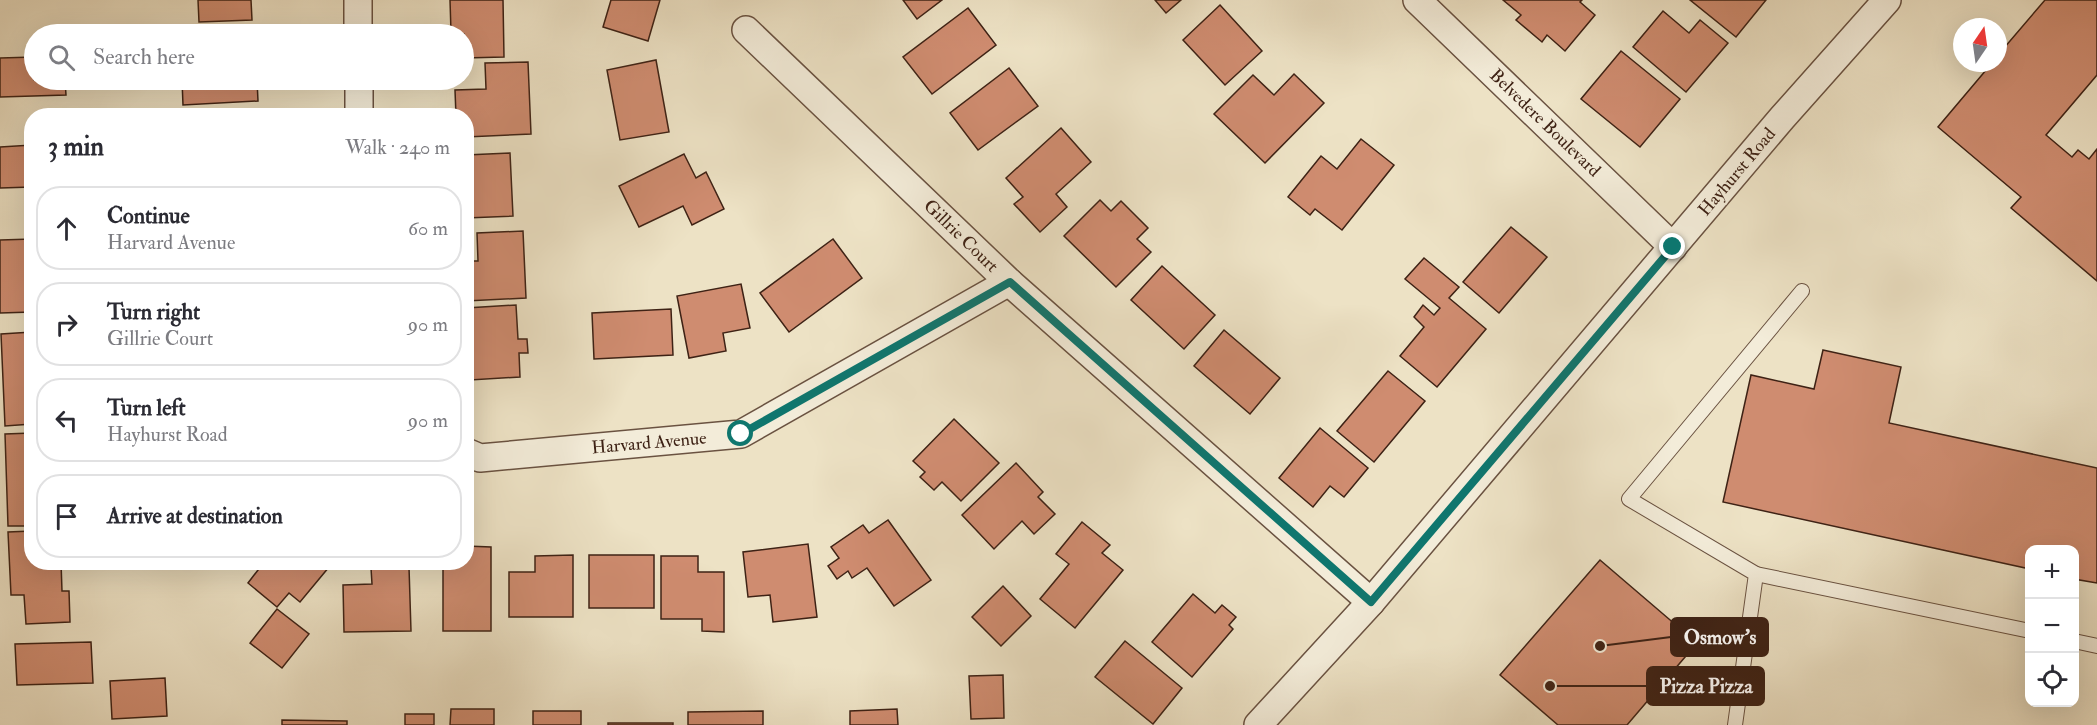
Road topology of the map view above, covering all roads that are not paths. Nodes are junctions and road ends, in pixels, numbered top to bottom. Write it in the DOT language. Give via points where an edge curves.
graph roads {
  1 [pos="358,0"];
  2 [pos="1417,0"];
  3 [pos="1887,0"];
  4 [pos="358,24"];
  5 [pos="746,30"];
  6 [pos="359,90"];
  7 [pos="359,108"];
  8 [pos="1673,247"];
  9 [pos="1010,282"];
  10 [pos="1802,291"];
  11 [pos="474,455"];
  12 [pos="1756,574"];
  13 [pos="1371,602"];
  14 [pos="2025,630"];
  15 [pos="2079,642"];
  16 [pos="2097,646"];
  17 [pos="1258,725"];
  18 [pos="1735,725"];
  1 -- 4 [label="street"];
  2 -- 8 [label="street, Belvedere Boulevard"];
  3 -- 8 [label="street, Hayhurst Road"];
  5 -- 9 [label="street, Gillrie Court"];
  6 -- 7 [label="street"];
  8 -- 13 [label="street, Hayhurst Road"];
  9 -- 11 [label="street, Harvard Avenue" via="741,434 480,458"];
  9 -- 13 [label="street, Gillrie Court"];
  10 -- 12 [label="lane" via="1629,499"];
  12 -- 14 [label="lane"];
  12 -- 18 [label="lane"];
  13 -- 17 [label="street, Hayhurst Road"];
  15 -- 16 [label="lane"];
}
